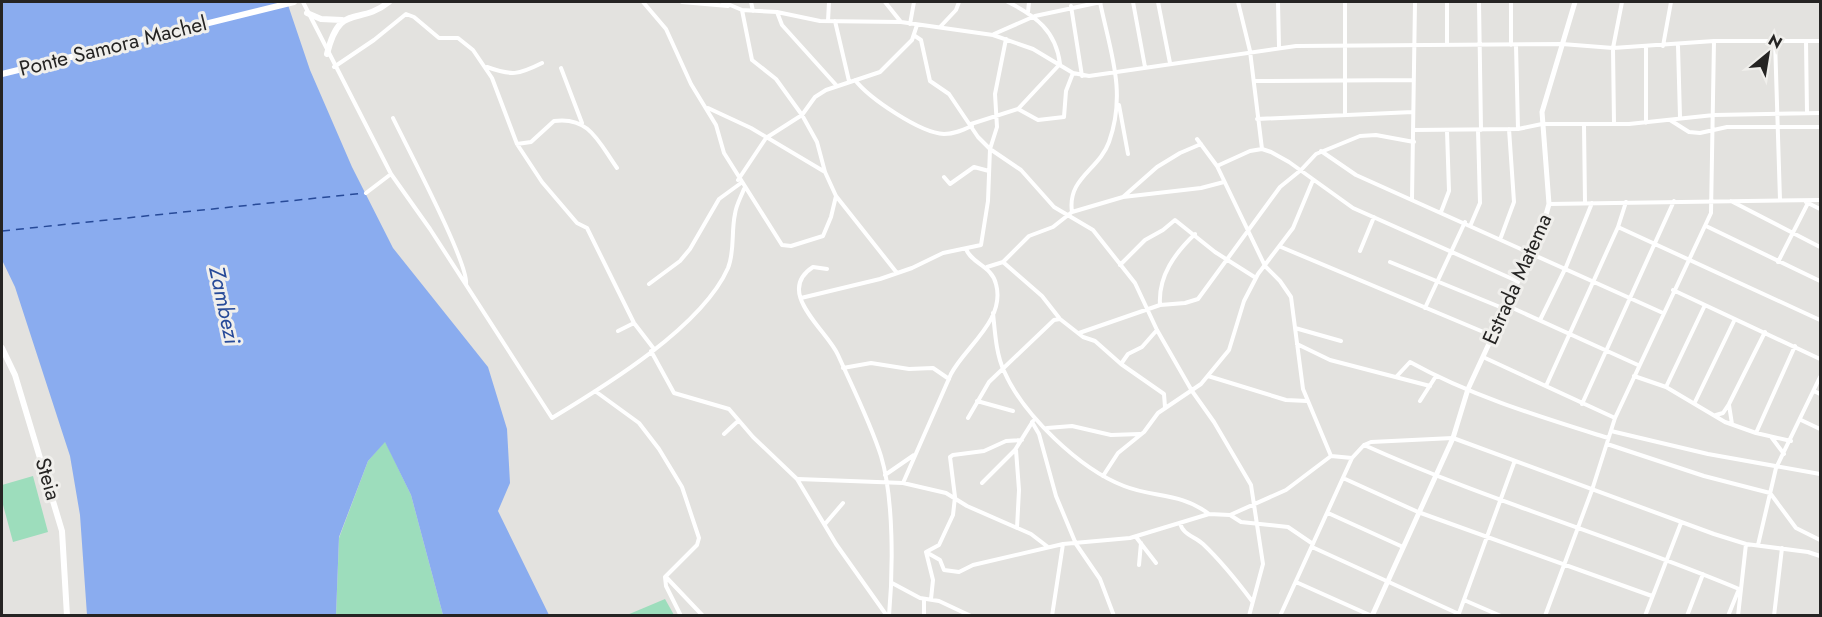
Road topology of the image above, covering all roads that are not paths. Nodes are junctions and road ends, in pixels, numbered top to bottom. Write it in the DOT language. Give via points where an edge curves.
graph roads {
  1 [pos="294,2"];
  2 [pos="303,2"];
  3 [pos="389,2"];
  4 [pos="644,2"];
  5 [pos="682,2"];
  6 [pos="723,2"];
  7 [pos="751,2"];
  8 [pos="829,2"];
  9 [pos="885,2"];
  10 [pos="914,2"];
  11 [pos="959,2"];
  12 [pos="1008,2"];
  13 [pos="1029,2"];
  14 [pos="1100,2"];
  15 [pos="1133,2"];
  16 [pos="1158,2"];
  17 [pos="1238,2"];
  18 [pos="1278,2"];
  19 [pos="1345,2"];
  20 [pos="1415,2"];
  21 [pos="1447,2"];
  22 [pos="1479,2"];
  23 [pos="1511,2"];
  24 [pos="1575,2"];
  25 [pos="1622,2"];
  26 [pos="1671,2"];
  27 [pos="380,5"];
  28 [pos="729,6"];
  29 [pos="1071,6"];
  30 [pos="742,10"];
  31 [pos="753,11"];
  32 [pos="777,12"];
  33 [pos="1028,12"];
  34 [pos="307,13"];
  35 [pos="1035,16"];
  36 [pos="342,20"];
  37 [pos="828,21"];
  38 [pos="835,21"];
  39 [pos="901,22"];
  40 [pos="909,24"];
  41 [pos="917,25"];
  42 [pos="940,28"];
  43 [pos="993,35"];
  44 [pos="915,36"];
  45 [pos="1006,39"];
  46 [pos="1775,40"];
  47 [pos="1714,41"];
  48 [pos="1806,41"];
  49 [pos="1821,41"];
  50 [pos="1562,44"];
  51 [pos="1414,45"];
  52 [pos="1447,45"];
  53 [pos="1479,45"];
  54 [pos="1514,45"];
  55 [pos="1678,45"];
  56 [pos="1345,46"];
  57 [pos="1663,46"];
  58 [pos="1646,47"];
  59 [pos="1279,48"];
  60 [pos="1613,48"];
  61 [pos="1250,51"];
  62 [pos="327,54"];
  63 [pos="542,63"];
  64 [pos="1170,63"];
  65 [pos="1060,64"];
  66 [pos="334,67"];
  67 [pos="486,67"];
  68 [pos="1145,67"];
  69 [pos="561,68"];
  70 [pos="1073,73"];
  71 [pos="1114,73"];
  72 [pos="2,74"];
  73 [pos="1082,76"];
  74 [pos="1344,78"];
  75 [pos="855,80"];
  76 [pos="1414,80"];
  77 [pos="849,81"];
  78 [pos="1255,81"];
  79 [pos="837,86"];
  80 [pos="1119,103"];
  81 [pos="707,108"];
  82 [pos="1018,109"];
  83 [pos="1413,112"];
  84 [pos="1776,113"];
  85 [pos="1807,113"];
  86 [pos="1821,113"];
  87 [pos="1345,114"];
  88 [pos="802,115"];
  89 [pos="1714,115"];
  90 [pos="995,117"];
  91 [pos="1680,117"];
  92 [pos="393,118"];
  93 [pos="1257,118"];
  94 [pos="1669,119"];
  95 [pos="1646,123"];
  96 [pos="582,124"];
  97 [pos="1542,124"];
  98 [pos="1614,124"];
  99 [pos="971,125"];
  100 [pos="1584,125"];
  101 [pos="1777,126"];
  102 [pos="1821,127"];
  103 [pos="1509,129"];
  104 [pos="1518,129"];
  105 [pos="1413,130"];
  106 [pos="1480,130"];
  107 [pos="1447,131"];
  108 [pos="1712,132"];
  109 [pos="766,138"];
  110 [pos="1197,139"];
  111 [pos="1414,142"];
  112 [pos="517,144"];
  113 [pos="1201,144"];
  114 [pos="990,149"];
  115 [pos="1262,149"];
  116 [pos="1320,151"];
  117 [pos="1128,154"];
  118 [pos="1217,166"];
  119 [pos="617,168"];
  120 [pos="1301,170"];
  121 [pos="989,171"];
  122 [pos="825,172"];
  123 [pos="391,174"];
  124 [pos="944,177"];
  125 [pos="1313,180"];
  126 [pos="740,181"];
  127 [pos="1224,182"];
  128 [pos="744,189"];
  129 [pos="366,193"];
  130 [pos="836,196"];
  131 [pos="1123,197"];
  132 [pos="1412,199"];
  133 [pos="1780,200"];
  134 [pos="1802,200"];
  135 [pos="1821,200"];
  136 [pos="1674,201"];
  137 [pos="1713,201"];
  138 [pos="1730,201"];
  139 [pos="1626,202"];
  140 [pos="1585,203"];
  141 [pos="1592,203"];
  142 [pos="1808,203"];
  143 [pos="1550,204"];
  144 [pos="1821,209"];
  145 [pos="1441,212"];
  146 [pos="1070,214"];
  147 [pos="1374,217"];
  148 [pos="1465,222"];
  149 [pos="1471,224"];
  150 [pos="1706,226"];
  151 [pos="1618,227"];
  152 [pos="1248,230"];
  153 [pos="1195,234"];
  154 [pos="1792,234"];
  155 [pos="1501,237"];
  156 [pos="1656,244"];
  157 [pos="1281,247"];
  158 [pos="1821,247"];
  159 [pos="966,249"];
  160 [pos="1360,250"];
  161 [pos="1531,251"];
  162 [pos="1452,252"];
  163 [pos="1227,258"];
  164 [pos="1689,260"];
  165 [pos="1778,261"];
  166 [pos="1003,262"];
  167 [pos="1390,262"];
  168 [pos="1120,265"];
  169 [pos="1265,266"];
  170 [pos="987,267"];
  171 [pos="1566,267"];
  172 [pos="827,269"];
  173 [pos="897,273"];
  174 [pos="1256,278"];
  175 [pos="1439,279"];
  176 [pos="1518,280"];
  177 [pos="1594,280"];
  178 [pos="1821,281"];
  179 [pos="649,284"];
  180 [pos="465,285"];
  181 [pos="1673,290"];
  182 [pos="1632,297"];
  183 [pos="801,298"];
  184 [pos="1160,305"];
  185 [pos="1705,305"];
  186 [pos="1506,307"];
  187 [pos="1425,308"];
  188 [pos="1149,310"];
  189 [pos="1663,312"];
  190 [pos="993,313"];
  191 [pos="1060,319"];
  192 [pos="1735,319"];
  193 [pos="1540,320"];
  194 [pos="1821,320"];
  195 [pos="634,323"];
  196 [pos="1295,328"];
  197 [pos="1157,330"];
  198 [pos="618,331"];
  199 [pos="1765,332"];
  200 [pos="1079,333"];
  201 [pos="1570,334"];
  202 [pos="1493,336"];
  203 [pos="1341,341"];
  204 [pos="1297,344"];
  205 [pos="1795,346"];
  206 [pos="2,348"];
  207 [pos="652,350"];
  208 [pos="1608,351"];
  209 [pos="1483,357"];
  210 [pos="1821,359"];
  211 [pos="1121,364"];
  212 [pos="1638,365"];
  213 [pos="843,368"];
  214 [pos="1002,368"];
  215 [pos="1208,376"];
  216 [pos="1396,376"];
  217 [pos="1436,376"];
  218 [pos="1634,376"];
  219 [pos="1821,377"];
  220 [pos="949,379"];
  221 [pos="1430,386"];
  222 [pos="1546,386"];
  223 [pos="1666,387"];
  224 [pos="1468,389"];
  225 [pos="1192,391"];
  226 [pos="1814,391"];
  227 [pos="595,392"];
  228 [pos="1821,394"];
  229 [pos="977,401"];
  230 [pos="1307,401"];
  231 [pos="1420,401"];
  232 [pos="1695,402"];
  233 [pos="1582,404"];
  234 [pos="1729,404"];
  235 [pos="1165,408"];
  236 [pos="1013,411"];
  237 [pos="1716,415"];
  238 [pos="968,418"];
  239 [pos="1615,418"];
  240 [pos="1034,420"];
  241 [pos="1801,420"];
  242 [pos="738,421"];
  243 [pos="1732,425"];
  244 [pos="1047,428"];
  245 [pos="1821,429"];
  246 [pos="1611,431"];
  247 [pos="1755,433"];
  248 [pos="723,434"];
  249 [pos="1140,434"];
  250 [pos="1452,438"];
  251 [pos="1608,438"];
  252 [pos="1772,438"];
  253 [pos="1022,440"];
  254 [pos="1791,441"];
  255 [pos="1607,444"];
  256 [pos="1364,445"];
  257 [pos="1015,450"];
  258 [pos="1784,454"];
  259 [pos="915,455"];
  260 [pos="1331,456"];
  261 [pos="1352,458"];
  262 [pos="1514,463"];
  263 [pos="1776,468"];
  264 [pos="1821,474"];
  265 [pos="885,475"];
  266 [pos="1103,476"];
  267 [pos="1434,476"];
  268 [pos="1343,478"];
  269 [pos="797,479"];
  270 [pos="886,483"];
  271 [pos="903,483"];
  272 [pos="982,483"];
  273 [pos="1592,490"];
  274 [pos="1770,493"];
  275 [pos="955,497"];
  276 [pos="1501,501"];
  277 [pos="843,503"];
  278 [pos="1255,503"];
  279 [pos="1418,512"];
  280 [pos="1328,513"];
  281 [pos="1209,514"];
  282 [pos="1230,515"];
  283 [pos="1180,523"];
  284 [pos="1258,523"];
  285 [pos="1681,523"];
  286 [pos="825,524"];
  287 [pos="1017,528"];
  288 [pos="1578,528"];
  289 [pos="1136,537"];
  290 [pos="1487,538"];
  291 [pos="1821,540"];
  292 [pos="1142,543"];
  293 [pos="1064,544"];
  294 [pos="1076,544"];
  295 [pos="1746,544"];
  296 [pos="1758,545"];
  297 [pos="1313,546"];
  298 [pos="1048,547"];
  299 [pos="1402,547"];
  300 [pos="1782,548"];
  301 [pos="1148,550"];
  302 [pos="926,552"];
  303 [pos="1141,553"];
  304 [pos="1821,556"];
  305 [pos="1666,559"];
  306 [pos="1156,563"];
  307 [pos="1139,566"];
  308 [pos="1563,566"];
  309 [pos="1703,574"];
  310 [pos="665,577"];
  311 [pos="1388,581"];
  312 [pos="1296,582"];
  313 [pos="892,583"];
  314 [pos="1739,589"];
  315 [pos="1652,596"];
  316 [pos="931,599"];
  317 [pos="924,600"];
  318 [pos="1464,600"];
  319 [pos="1252,601"];
  320 [pos="67,615"];
  321 [pos="681,615"];
  322 [pos="702,615"];
  323 [pos="888,615"];
  324 [pos="924,615"];
  325 [pos="971,615"];
  326 [pos="1052,615"];
  327 [pos="1114,615"];
  328 [pos="1249,615"];
  329 [pos="1280,615"];
  330 [pos="1372,615"];
  331 [pos="1458,615"];
  332 [pos="1502,615"];
  333 [pos="1545,615"];
  334 [pos="1645,615"];
  335 [pos="1688,615"];
  336 [pos="1728,615"];
  337 [pos="1738,615"];
  338 [pos="1774,615"];
  1 -- 72 [label="main road, Ponte Samora Machel"];
  2 -- 34 [label="street"];
  3 -- 27 [label="main road"];
  4 -- 81 [label="street" via="666,29 691,84"];
  5 -- 28 [label="street"];
  6 -- 28 [label="street"];
  7 -- 31 [label="street"];
  8 -- 37 [label="street"];
  9 -- 39 [label="street"];
  10 -- 40 [label="street"];
  11 -- 42 [label="street"];
  12 -- 33 [label="street"];
  13 -- 33 [label="street"];
  14 -- 29 [label="street"];
  14 -- 71 [label="street"];
  15 -- 68 [label="street"];
  16 -- 64 [label="street"];
  17 -- 61 [label="street"];
  18 -- 59 [label="street"];
  19 -- 56 [label="street"];
  20 -- 51 [label="street"];
  21 -- 52 [label="street"];
  22 -- 53 [label="street"];
  23 -- 54 [label="street"];
  24 -- 50 [label="street, Estrada Matema"];
  25 -- 60 [label="street"];
  26 -- 57 [label="street"];
  27 -- 36 [label="main road"];
  28 -- 30 [label="street"];
  29 -- 35 [label="street"];
  29 -- 73 [label="street"];
  30 -- 31 [label="street"];
  30 -- 88 [label="street" via="752,60 776,79"];
  31 -- 32 [label="street"];
  32 -- 37 [label="street"];
  32 -- 79 [label="street" via="783,25"];
  33 -- 35 [label="street"];
  34 -- 36 [label="main road" via="321,19"];
  34 -- 62 [label="street"];
  35 -- 43 [label="street"];
  35 -- 65 [label="street" via="1050,32"];
  36 -- 62 [label="main road" via="332,35"];
  37 -- 38 [label="street"];
  38 -- 39 [label="street"];
  38 -- 77 [label="street"];
  39 -- 40 [label="street"];
  40 -- 41 [label="street"];
  41 -- 42 [label="street"];
  41 -- 44 [label="street"];
  42 -- 43 [label="street"];
  43 -- 45 [label="street"];
  44 -- 75 [label="street" via="880,72"];
  44 -- 99 [label="street" via="921,40 930,81 949,94"];
  45 -- 65 [label="street"];
  45 -- 90 [label="street" via="995,94"];
  46 -- 47 [label="street"];
  46 -- 48 [label="street"];
  46 -- 84 [label="street"];
  47 -- 55 [label="street"];
  47 -- 89 [label="street"];
  48 -- 49 [label="street"];
  48 -- 85 [label="street"];
  50 -- 54 [label="street"];
  50 -- 60 [label="street"];
  50 -- 97 [label="street, Estrada Matema"];
  51 -- 52 [label="street"];
  51 -- 56 [label="street"];
  51 -- 76 [label="street"];
  52 -- 53 [label="street"];
  53 -- 54 [label="street"];
  53 -- 106 [label="street"];
  54 -- 104 [label="street"];
  55 -- 57 [label="street"];
  55 -- 91 [label="street"];
  56 -- 59 [label="street"];
  56 -- 74 [label="street"];
  57 -- 58 [label="street"];
  58 -- 60 [label="street"];
  58 -- 95 [label="street"];
  59 -- 61 [label="street"];
  60 -- 98 [label="street"];
  61 -- 64 [label="street"];
  61 -- 78 [label="street"];
  62 -- 66 [label="street"];
  63 -- 67 [label="street" via="510,75"];
  64 -- 68 [label="street"];
  65 -- 70 [label="street"];
  65 -- 82 [label="street"];
  66 -- 67 [label="street" via="406,14 414,16 439,38 458,38"];
  66 -- 123 [label="street"];
  67 -- 112 [label="street"];
  68 -- 71 [label="street"];
  69 -- 96 [label="street"];
  70 -- 73 [label="street"];
  70 -- 82 [label="street" via="1063,118 1038,120"];
  71 -- 73 [label="street"];
  71 -- 80 [label="street"];
  74 -- 76 [label="street"];
  74 -- 78 [label="street"];
  74 -- 87 [label="street"];
  75 -- 77 [label="street"];
  75 -- 99 [label="street" via="888,108 935,132 949,134"];
  76 -- 83 [label="street"];
  77 -- 79 [label="street"];
  78 -- 93 [label="street"];
  79 -- 88 [label="street" via="819,94"];
  80 -- 117 [label="street"];
  80 -- 146 [label="street" via="1106,149 1074,186"];
  81 -- 109 [label="street"];
  81 -- 126 [label="street" via="724,153"];
  82 -- 90 [label="street"];
  83 -- 87 [label="street"];
  83 -- 105 [label="street"];
  84 -- 85 [label="street"];
  84 -- 89 [label="street"];
  84 -- 101 [label="street"];
  85 -- 86 [label="street"];
  87 -- 93 [label="street"];
  88 -- 109 [label="street"];
  88 -- 122 [label="street" via="821,153"];
  89 -- 91 [label="street"];
  89 -- 108 [label="street"];
  90 -- 99 [label="street"];
  90 -- 114 [label="street" via="997,127"];
  91 -- 94 [label="street"];
  92 -- 180 [label="street" via="450,235 466,276"];
  93 -- 115 [label="street"];
  94 -- 95 [label="street"];
  94 -- 108 [label="street" via="1689,132"];
  95 -- 98 [label="street"];
  96 -- 112 [label="street" via="554,121 531,142"];
  96 -- 119 [label="street" via="595,135"];
  97 -- 100 [label="street"];
  97 -- 104 [label="street"];
  97 -- 143 [label="street, Estrada Matema"];
  98 -- 100 [label="street"];
  99 -- 114 [label="street"];
  100 -- 140 [label="street"];
  101 -- 102 [label="street"];
  101 -- 108 [label="street" via="1727,127"];
  101 -- 133 [label="street"];
  103 -- 104 [label="street"];
  103 -- 106 [label="street"];
  103 -- 155 [label="street" via="1514,202"];
  105 -- 107 [label="street"];
  105 -- 111 [label="street"];
  106 -- 107 [label="street"];
  106 -- 149 [label="street" via="1480,202"];
  107 -- 145 [label="street" via="1449,191"];
  108 -- 137 [label="street"];
  109 -- 122 [label="street"];
  109 -- 126 [label="street"];
  110 -- 113 [label="street"];
  111 -- 116 [label="street" via="1376,135 1347,140"];
  111 -- 132 [label="street"];
  112 -- 195 [label="street" via="542,182 587,228"];
  113 -- 118 [label="street"];
  113 -- 131 [label="street" via="1158,167"];
  114 -- 121 [label="street"];
  114 -- 146 [label="street" via="1021,170 1050,203"];
  115 -- 118 [label="street"];
  115 -- 120 [label="street"];
  116 -- 120 [label="street"];
  116 -- 132 [label="street" via="1356,175"];
  118 -- 127 [label="street"];
  120 -- 125 [label="street"];
  120 -- 152 [label="street" via="1280,187"];
  121 -- 124 [label="street" via="974,167 950,184"];
  121 -- 159 [label="street" via="984,239 978,247"];
  122 -- 130 [label="street"];
  123 -- 129 [label="street"];
  123 -- 180 [label="street"];
  125 -- 147 [label="street" via="1353,208"];
  125 -- 157 [label="street"];
  126 -- 128 [label="street"];
  126 -- 179 [label="street" via="719,199 681,261"];
  127 -- 131 [label="street"];
  127 -- 152 [label="street"];
  128 -- 130 [label="street" via="776,239 786,247 823,236"];
  128 -- 207 [label="street" via="735,212 732,256 721,281 704,304"];
  130 -- 173 [label="street"];
  131 -- 146 [label="street"];
  132 -- 145 [label="street"];
  133 -- 134 [label="street"];
  133 -- 138 [label="street"];
  134 -- 135 [label="street"];
  134 -- 142 [label="street"];
  136 -- 137 [label="street"];
  136 -- 139 [label="street"];
  136 -- 156 [label="street"];
  137 -- 138 [label="street"];
  137 -- 150 [label="street"];
  138 -- 154 [label="street"];
  139 -- 141 [label="street"];
  139 -- 151 [label="street"];
  140 -- 141 [label="street"];
  140 -- 143 [label="street"];
  141 -- 171 [label="street"];
  142 -- 144 [label="street"];
  142 -- 154 [label="street"];
  143 -- 161 [label="street, Estrada Matema"];
  145 -- 148 [label="street"];
  146 -- 166 [label="street" via="1053,227 1029,236"];
  146 -- 168 [label="street" via="1093,230"];
  147 -- 160 [label="street"];
  147 -- 162 [label="street"];
  148 -- 149 [label="street"];
  148 -- 162 [label="street"];
  149 -- 155 [label="street"];
  150 -- 164 [label="street"];
  150 -- 165 [label="street"];
  151 -- 156 [label="street"];
  151 -- 177 [label="street"];
  152 -- 163 [label="street"];
  152 -- 169 [label="street"];
  153 -- 163 [label="street"];
  153 -- 168 [label="street" via="1174,220 1145,240"];
  153 -- 184 [label="street" via="1168,265"];
  154 -- 158 [label="street"];
  154 -- 165 [label="street"];
  155 -- 161 [label="street"];
  156 -- 164 [label="street"];
  156 -- 182 [label="street"];
  157 -- 169 [label="street"];
  157 -- 187 [label="street"];
  159 -- 170 [label="street"];
  159 -- 173 [label="street" via="943,253"];
  161 -- 171 [label="street"];
  161 -- 176 [label="street, Estrada Matema"];
  162 -- 175 [label="street"];
  162 -- 176 [label="street"];
  163 -- 174 [label="street"];
  163 -- 184 [label="street" via="1198,299"];
  164 -- 181 [label="street"];
  164 -- 194 [label="street"];
  165 -- 178 [label="street"];
  166 -- 170 [label="street"];
  166 -- 191 [label="street" via="1042,296"];
  167 -- 175 [label="street"];
  168 -- 188 [label="street"];
  169 -- 174 [label="street"];
  169 -- 196 [label="street" via="1291,297"];
  170 -- 190 [label="street" via="996,284"];
  171 -- 177 [label="street"];
  171 -- 193 [label="street"];
  172 -- 183 [label="street" via="813,267 807,271 799,287"];
  173 -- 183 [label="street"];
  174 -- 215 [label="street" via="1238,316 1229,350"];
  175 -- 186 [label="street"];
  175 -- 187 [label="street"];
  176 -- 186 [label="street, Estrada Matema"];
  177 -- 182 [label="street"];
  177 -- 201 [label="street"];
  180 -- 227 [label="street" via="552,418"];
  181 -- 185 [label="street"];
  181 -- 189 [label="street"];
  182 -- 189 [label="street"];
  182 -- 208 [label="street"];
  183 -- 213 [label="street"];
  184 -- 188 [label="street"];
  185 -- 192 [label="street"];
  185 -- 223 [label="street"];
  186 -- 193 [label="street"];
  186 -- 202 [label="street, Estrada Matema"];
  187 -- 202 [label="street"];
  188 -- 197 [label="street"];
  188 -- 200 [label="street"];
  189 -- 212 [label="street"];
  190 -- 214 [label="street"];
  190 -- 220 [label="street"];
  191 -- 200 [label="street"];
  191 -- 214 [label="street" via="1054,320"];
  192 -- 199 [label="street"];
  192 -- 232 [label="street"];
  193 -- 201 [label="street"];
  195 -- 198 [label="street"];
  195 -- 207 [label="street"];
  196 -- 203 [label="street"];
  196 -- 204 [label="street"];
  197 -- 211 [label="street"];
  197 -- 225 [label="street"];
  199 -- 205 [label="street"];
  199 -- 234 [label="street"];
  200 -- 211 [label="street" via="1095,340"];
  201 -- 208 [label="street"];
  201 -- 222 [label="street"];
  202 -- 209 [label="street, Estrada Matema"];
  204 -- 216 [label="street" via="1330,360"];
  204 -- 230 [label="street"];
  205 -- 210 [label="street"];
  205 -- 247 [label="street"];
  206 -- 320 [label="main road, Steia" via="15,375 62,531"];
  207 -- 227 [label="street"];
  207 -- 242 [label="street" via="674,393 726,407"];
  208 -- 212 [label="street"];
  208 -- 233 [label="street"];
  209 -- 222 [label="street"];
  209 -- 224 [label="street, Estrada Matema"];
  211 -- 235 [label="street" via="1164,394"];
  212 -- 218 [label="street"];
  213 -- 220 [label="street" via="871,363 933,368"];
  213 -- 265 [label="street" via="868,423"];
  214 -- 229 [label="street"];
  214 -- 240 [label="street"];
  215 -- 225 [label="street"];
  215 -- 230 [label="street" via="1289,401"];
  216 -- 217 [label="street" via="1410,362"];
  216 -- 221 [label="street"];
  217 -- 221 [label="street"];
  217 -- 224 [label="street"];
  218 -- 223 [label="street"];
  218 -- 239 [label="street"];
  219 -- 226 [label="street"];
  220 -- 259 [label="street"];
  221 -- 231 [label="street"];
  222 -- 233 [label="street"];
  223 -- 232 [label="street"];
  224 -- 250 [label="street, Estrada Matema"];
  224 -- 251 [label="street"];
  225 -- 235 [label="street"];
  225 -- 278 [label="street" via="1250,483"];
  226 -- 228 [label="street"];
  226 -- 241 [label="street"];
  227 -- 310 [label="street" via="644,428 682,487 699,542"];
  229 -- 236 [label="street"];
  229 -- 238 [label="street"];
  230 -- 260 [label="street"];
  232 -- 237 [label="street"];
  233 -- 239 [label="street"];
  234 -- 237 [label="street"];
  234 -- 243 [label="street"];
  235 -- 249 [label="street"];
  237 -- 243 [label="street"];
  239 -- 246 [label="street"];
  240 -- 244 [label="street"];
  240 -- 253 [label="street"];
  240 -- 294 [label="street" via="1056,496"];
  241 -- 245 [label="street"];
  241 -- 254 [label="street"];
  242 -- 248 [label="street"];
  242 -- 269 [label="street"];
  243 -- 247 [label="street"];
  244 -- 249 [label="street" via="1072,426 1111,435"];
  244 -- 266 [label="street" via="1070,454"];
  246 -- 251 [label="street"];
  246 -- 263 [label="street"];
  247 -- 252 [label="street"];
  249 -- 266 [label="street" via="1118,453"];
  250 -- 256 [label="street"];
  250 -- 262 [label="street"];
  250 -- 267 [label="street, Estrada Matema"];
  251 -- 255 [label="street"];
  252 -- 254 [label="street"];
  252 -- 258 [label="street"];
  253 -- 257 [label="street"];
  253 -- 275 [label="street" via="951,455"];
  254 -- 258 [label="street"];
  255 -- 273 [label="street"];
  255 -- 274 [label="street"];
  256 -- 261 [label="street"];
  256 -- 267 [label="street"];
  257 -- 272 [label="street"];
  257 -- 287 [label="street" via="1020,490"];
  258 -- 263 [label="street"];
  259 -- 265 [label="street"];
  259 -- 271 [label="street"];
  260 -- 261 [label="street"];
  260 -- 278 [label="street" via="1286,490"];
  261 -- 268 [label="street"];
  262 -- 273 [label="street"];
  262 -- 276 [label="street"];
  263 -- 264 [label="street"];
  263 -- 274 [label="street"];
  265 -- 270 [label="street"];
  266 -- 281 [label="street" via="1144,492 1177,496"];
  267 -- 276 [label="street"];
  267 -- 279 [label="street, Estrada Matema"];
  268 -- 279 [label="street"];
  268 -- 280 [label="street"];
  269 -- 270 [label="street"];
  269 -- 286 [label="street"];
  270 -- 271 [label="street"];
  270 -- 313 [label="street"];
  271 -- 275 [label="street"];
  273 -- 285 [label="street"];
  273 -- 288 [label="street"];
  274 -- 291 [label="street" via="1796,528"];
  274 -- 296 [label="street"];
  275 -- 287 [label="street"];
  275 -- 302 [label="street" via="953,515 941,541"];
  276 -- 288 [label="street"];
  276 -- 290 [label="street"];
  277 -- 286 [label="street"];
  278 -- 282 [label="street"];
  278 -- 284 [label="street"];
  279 -- 290 [label="street"];
  279 -- 299 [label="street, Estrada Matema"];
  280 -- 297 [label="street"];
  280 -- 299 [label="street"];
  281 -- 282 [label="street"];
  281 -- 283 [label="street"];
  282 -- 284 [label="street" via="1241,522"];
  283 -- 289 [label="street"];
  283 -- 319 [label="street" via="1183,532 1221,561"];
  284 -- 297 [label="street" via="1288,526"];
  284 -- 319 [label="street" via="1263,564"];
  285 -- 295 [label="street"];
  285 -- 305 [label="street"];
  286 -- 323 [label="street"];
  287 -- 298 [label="street"];
  288 -- 305 [label="street"];
  288 -- 308 [label="street"];
  289 -- 292 [label="street"];
  289 -- 294 [label="street"];
  290 -- 308 [label="street"];
  290 -- 318 [label="street"];
  292 -- 301 [label="street"];
  292 -- 303 [label="street"];
  293 -- 294 [label="street"];
  293 -- 298 [label="street"];
  293 -- 326 [label="street"];
  294 -- 327 [label="street" via="1100,579"];
  295 -- 296 [label="street"];
  295 -- 314 [label="street"];
  296 -- 300 [label="street"];
  297 -- 311 [label="street"];
  297 -- 312 [label="street"];
  298 -- 302 [label="street" via="956,572 944,570 939,560"];
  299 -- 311 [label="street, Estrada Matema"];
  300 -- 304 [label="street"];
  300 -- 338 [label="street"];
  301 -- 303 [label="street"];
  301 -- 306 [label="street"];
  302 -- 316 [label="street" via="933,580"];
  303 -- 307 [label="street"];
  305 -- 309 [label="street"];
  305 -- 315 [label="street"];
  308 -- 315 [label="street"];
  308 -- 333 [label="street"];
  309 -- 314 [label="street"];
  309 -- 335 [label="street"];
  310 -- 321 [label="street"];
  310 -- 322 [label="street"];
  311 -- 330 [label="street, Estrada Matema"];
  311 -- 331 [label="street"];
  312 -- 329 [label="street"];
  312 -- 330 [label="street"];
  313 -- 317 [label="street"];
  313 -- 323 [label="street"];
  314 -- 336 [label="street"];
  314 -- 337 [label="street"];
  315 -- 334 [label="street"];
  316 -- 317 [label="street"];
  316 -- 325 [label="street"];
  317 -- 324 [label="street"];
  318 -- 331 [label="street"];
  318 -- 332 [label="street"];
  319 -- 328 [label="street"];
}
